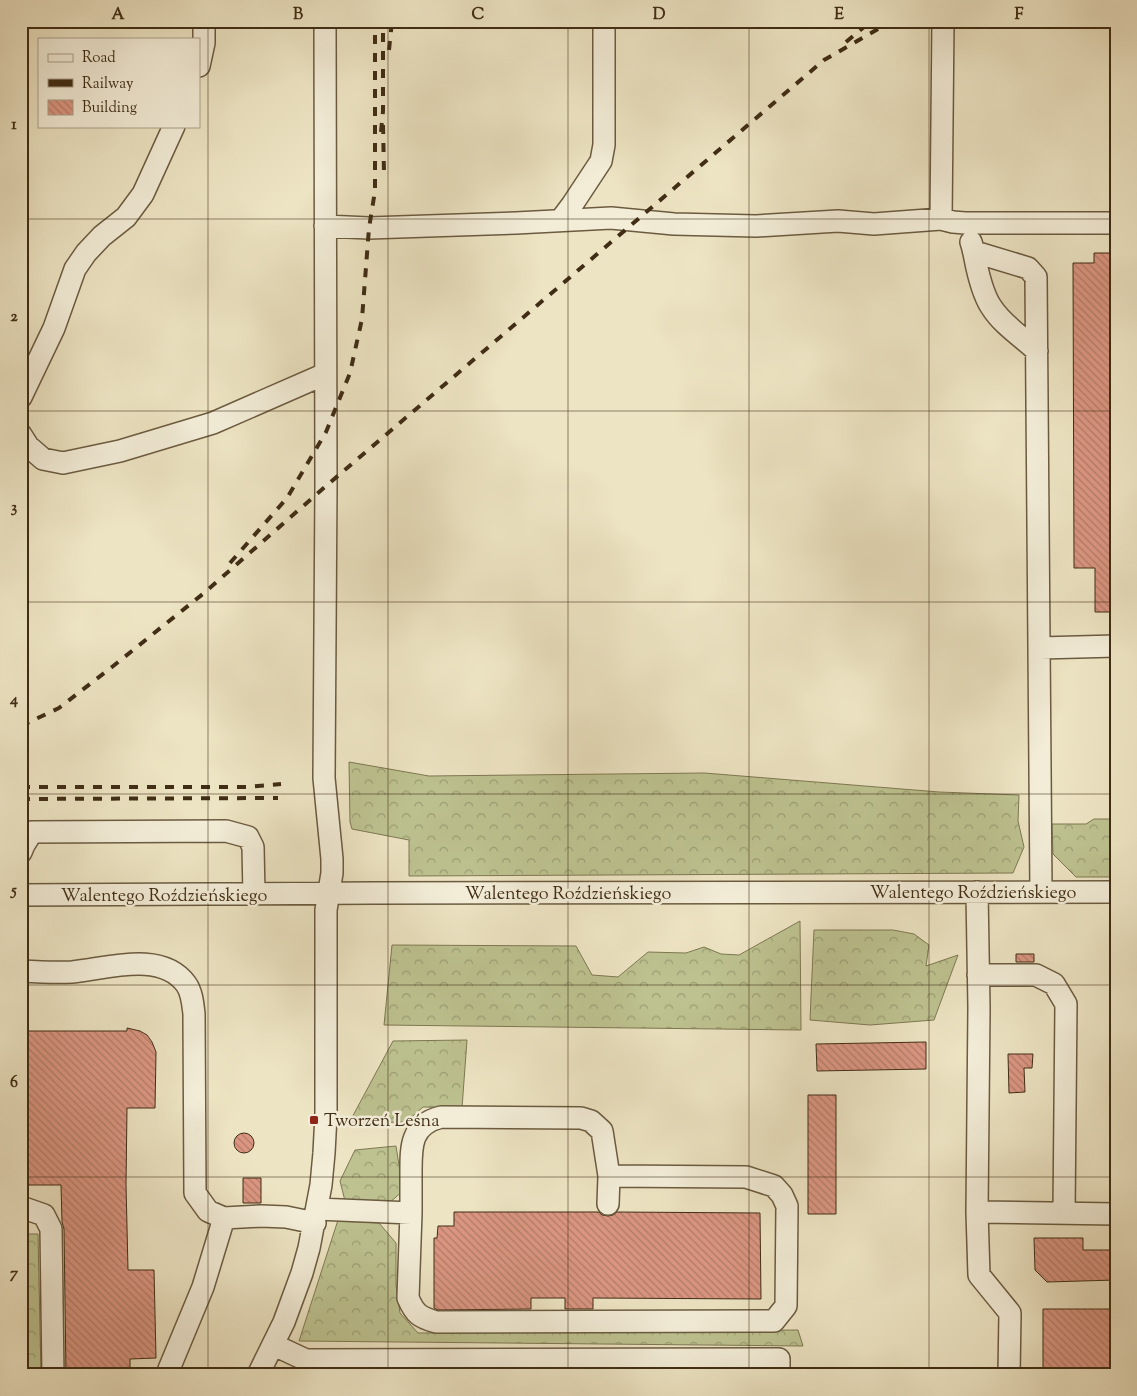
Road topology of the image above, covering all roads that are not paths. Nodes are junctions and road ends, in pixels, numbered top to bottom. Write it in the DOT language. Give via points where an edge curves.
graph roads {
  1 [pos="204,21"];
  2 [pos="325,21"];
  3 [pos="604,21"];
  4 [pos="943,21"];
  5 [pos="200,61"];
  6 [pos="173,128"];
  7 [pos="941,219"];
  8 [pos="560,221"];
  9 [pos="966,222"];
  10 [pos="1116,223"];
  11 [pos="325,226"];
  12 [pos="974,252"];
  13 [pos="1037,350"];
  14 [pos="325,374"];
  15 [pos="21,397"];
  16 [pos="21,435"];
  17 [pos="1116,646"];
  18 [pos="1040,648"];
  19 [pos="21,852"];
  20 [pos="977,892"];
  21 [pos="1041,892"];
  22 [pos="1116,892"];
  23 [pos="328,893"];
  24 [pos="254,894"];
  25 [pos="21,895"];
  26 [pos="21,971"];
  27 [pos="978,976"];
  28 [pos="609,1176"];
  29 [pos="608,1204"];
  30 [pos="21,1207"];
  31 [pos="977,1212"];
  32 [pos="411,1213"];
  33 [pos="1064,1213"];
  34 [pos="1116,1214"];
  35 [pos="316,1216"];
  36 [pos="224,1218"];
  37 [pos="274,1345"];
  38 [pos="484,1367"];
  39 [pos="54,1375"];
  40 [pos="168,1375"];
  41 [pos="258,1375"];
  42 [pos="779,1375"];
  43 [pos="1009,1375"];
  1 -- 5 [label="street"];
  2 -- 11 [label="street"];
  3 -- 8 [label="street" via="603,153 601,161"];
  4 -- 7 [label="street"];
  6 -- 15 [label="street" via="143,194 126,217 102,236 75,269 54,328"];
  7 -- 8 [label="street" via="756,226 674,224 611,218"];
  7 -- 9 [label="street"];
  8 -- 11 [label="street" via="369,228"];
  9 -- 10 [label="street"];
  9 -- 12 [label="street"];
  11 -- 14 [label="street"];
  12 -- 13 [label="street" via="976,268 992,308"];
  12 -- 13 [label="street" via="1028,268 1036,277"];
  13 -- 18 [label="street"];
  14 -- 16 [label="street" via="213,423 120,452 63,463 43,459"];
  14 -- 23 [label="street" via="324,778 332,859"];
  17 -- 18 [label="street"];
  18 -- 21 [label="street"];
  19 -- 24 [label="street" via="32,832 226,831 248,837 253,847"];
  20 -- 21 [label="street, Walentego Roździeńskiego"];
  20 -- 23 [label="street, Walentego Roździeńskiego"];
  20 -- 27 [label="street"];
  21 -- 22 [label="street, Walentego Roździeńskiego"];
  23 -- 24 [label="street, Walentego Roździeńskiego"];
  23 -- 35 [label="street" via="326,1124"];
  24 -- 25 [label="street, Walentego Roździeńskiego"];
  26 -- 36 [label="street" via="71,972 149,964 172,972 186,985 194,1014 195,1193 208,1211"];
  27 -- 31 [label="street"];
  27 -- 33 [label="street" via="1036,975 1054,984 1066,1004"];
  28 -- 29 [label="street"];
  28 -- 32 [label="street" via="602,1130 591,1121 581,1118 441,1117 420,1128 410,1149"];
  28 -- 32 [label="street" via="746,1177 774,1186 787,1206 786,1306 774,1321 436,1322 422,1318 408,1298"];
  30 -- 39 [label="street" via="44,1215 51,1229"];
  31 -- 33 [label="street"];
  31 -- 43 [label="street" via="979,1276 1010,1313"];
  32 -- 35 [label="street"];
  33 -- 34 [label="street"];
  35 -- 36 [label="street"];
  35 -- 37 [label="street" via="302,1273"];
  36 -- 40 [label="street" via="203,1287"];
  37 -- 38 [label="street" via="306,1360 441,1360"];
  37 -- 41 [label="street"];
  38 -- 42 [label="street" via="779,1359"];
}
